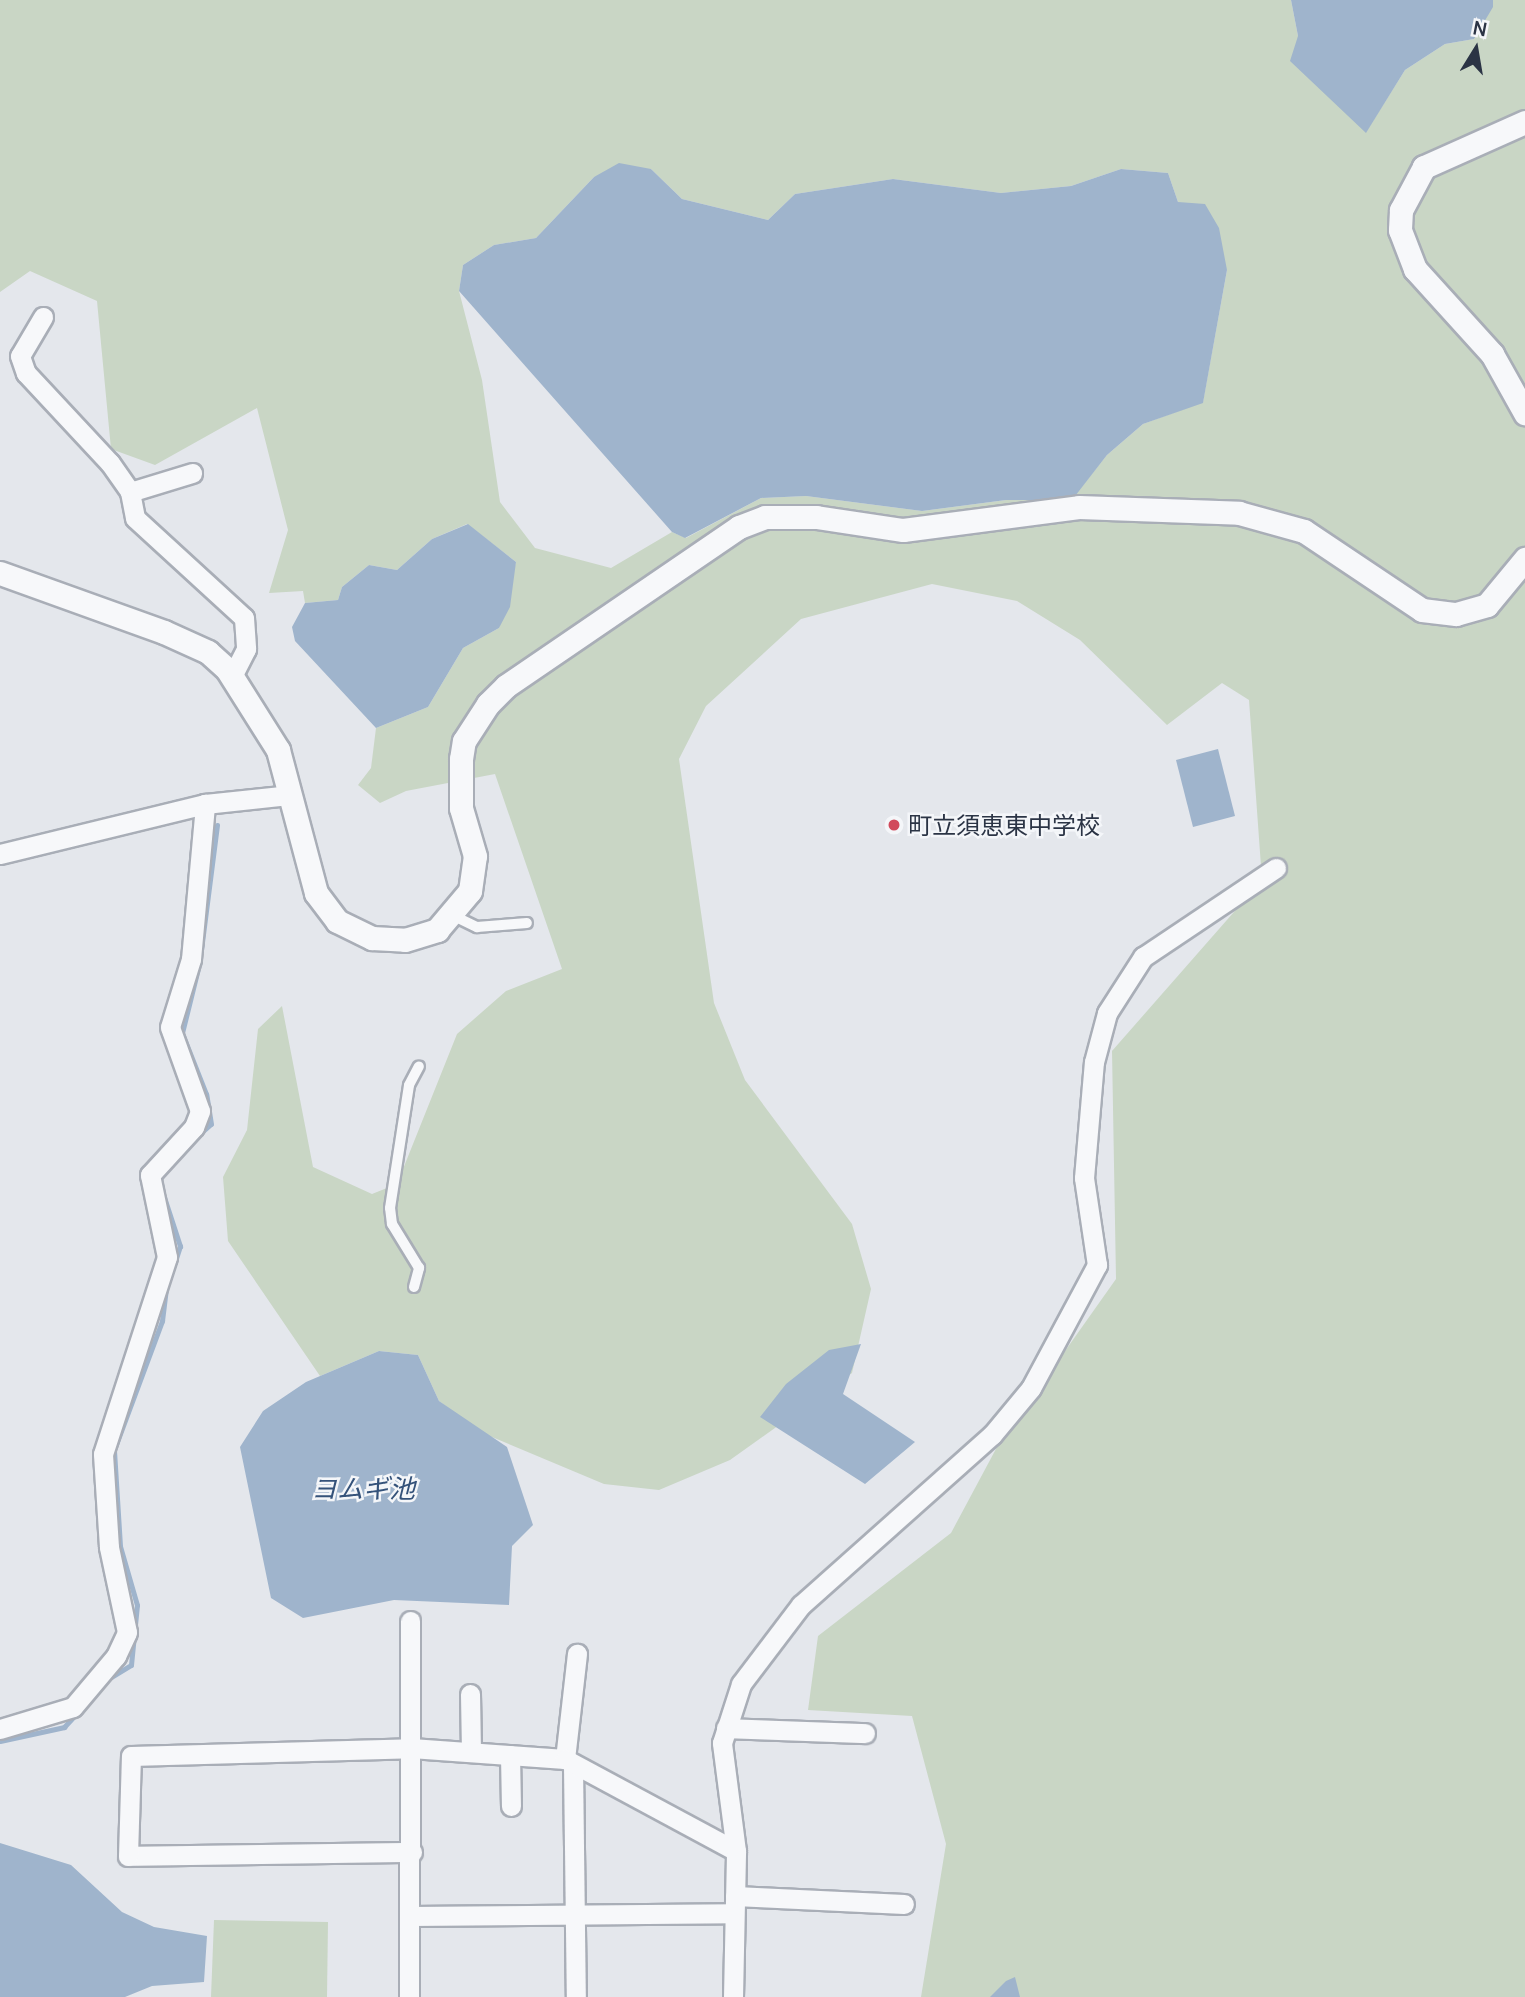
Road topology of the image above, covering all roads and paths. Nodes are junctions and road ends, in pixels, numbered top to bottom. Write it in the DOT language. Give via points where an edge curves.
graph roads {
  1 [pos="1525,122"];
  2 [pos="43,317"];
  3 [pos="1525,413"];
  4 [pos="192,473"];
  5 [pos="130,492"];
  6 [pos="1525,559"];
  7 [pos="0,573"];
  8 [pos="232,676"];
  9 [pos="289,795"];
  10 [pos="205,804"];
  11 [pos="0,855"];
  12 [pos="1276,868"];
  13 [pos="452,915"];
  14 [pos="527,923"];
  15 [pos="419,1066"];
  16 [pos="414,1287"];
  17 [pos="410,1621"];
  18 [pos="577,1654"];
  19 [pos="470,1694"];
  20 [pos="726,1728"];
  21 [pos="0,1729"];
  22 [pos="865,1733"];
  23 [pos="411,1748"];
  24 [pos="471,1752"];
  25 [pos="510,1755"];
  26 [pos="569,1762"];
  27 [pos="511,1806"];
  28 [pos="736,1851"];
  29 [pos="412,1852"];
  30 [pos="735,1904"];
  31 [pos="904,1904"];
  32 [pos="575,1914"];
  33 [pos="411,1916"];
  34 [pos="409,1997"];
  35 [pos="576,1997"];
  36 [pos="733,1997"];
  1 -- 3 [label="street" via="1424,167 1401,209 1400,230 1415,269 1492,354"];
  2 -- 5 [label="street" via="20,356 26,373"];
  4 -- 5 [label="street"];
  5 -- 8 [label="street" via="135,519 244,618 246,649"];
  6 -- 13 [label="street" via="1487,605 1457,614 1422,610 1304,531 1240,513 1079,507 903,530 816,517 765,517 738,527 506,685 488,704 464,741 459,786 473,837 474,872"];
  7 -- 8 [label="street" via="164,632 208,652"];
  8 -- 9 [label="street" via="273,739"];
  9 -- 10 [label="street"];
  9 -- 13 [label="street" via="316,893 337,921 372,938 405,940 436,930"];
  10 -- 11 [label="street"];
  10 -- 21 [label="street" via="191,959 170,1027 200,1111 194,1127 150,1175 167,1257 103,1454 109,1547 127,1632 116,1656 73,1707"];
  12 -- 20 [label="street" via="1143,957 1107,1013 1094,1062 1084,1178 1097,1265 1031,1388 992,1435 775,1631 741,1684"];
  13 -- 14 [label="lane" via="477,926"];
  15 -- 16 [label="lane" via="409,1085 390,1208 392,1224 419,1268"];
  17 -- 23 [label="street"];
  18 -- 26 [label="street"];
  19 -- 24 [label="street"];
  20 -- 22 [label="street"];
  20 -- 28 [label="street" via="722,1743"];
  23 -- 24 [label="street"];
  23 -- 29 [label="street"];
  23 -- 29 [label="street" via="131,1756 128,1856"];
  24 -- 25 [label="street"];
  25 -- 26 [label="street"];
  25 -- 27 [label="street"];
  26 -- 28 [label="street"];
  26 -- 32 [label="street"];
  28 -- 30 [label="street"];
  29 -- 33 [label="street"];
  30 -- 31 [label="street"];
  30 -- 32 [label="street"];
  30 -- 36 [label="street"];
  32 -- 33 [label="street"];
  32 -- 35 [label="street"];
  33 -- 34 [label="street"];
}
